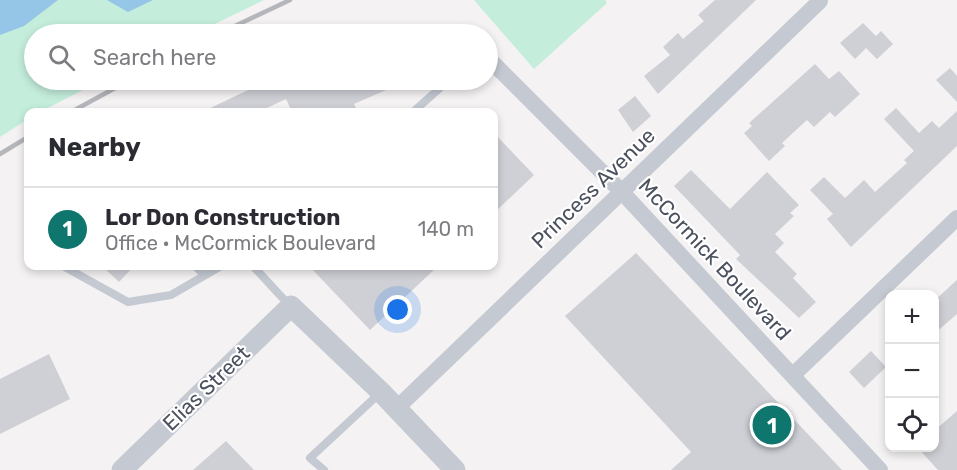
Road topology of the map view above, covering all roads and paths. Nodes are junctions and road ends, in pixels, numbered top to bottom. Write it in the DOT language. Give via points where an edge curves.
graph roads {
  1 [pos="820,1"];
  2 [pos="498,68"];
  3 [pos="438,90"];
  4 [pos="418,108"];
  5 [pos="621,191"];
  6 [pos="957,218"];
  7 [pos="70,270"];
  8 [pos="199,270"];
  9 [pos="213,270"];
  10 [pos="257,270"];
  11 [pos="204,275"];
  12 [pos="291,306"];
  13 [pos="793,375"];
  14 [pos="381,392"];
  15 [pos="397,408"];
  16 [pos="122,470"];
  17 [pos="324,470"];
  18 [pos="455,470"];
  19 [pos="880,470"];
  1 -- 5 [label="street, Princess Avenue"];
  2 -- 5 [label="street, McCormick Boulevard"];
  3 -- 4 [label="lane"];
  5 -- 13 [label="street, McCormick Boulevard"];
  5 -- 15 [label="street, Princess Avenue"];
  6 -- 13 [label="street"];
  7 -- 11 [label="lane" via="128,303 171,295"];
  8 -- 11 [label="lane"];
  9 -- 11 [label="lane"];
  10 -- 12 [label="lane"];
  12 -- 14 [label="street"];
  12 -- 16 [label="street, Elias Street"];
  13 -- 19 [label="street, McCormick Boulevard"];
  14 -- 15 [label="street"];
  14 -- 17 [label="lane" via="310,458"];
  15 -- 18 [label="street"];
}
